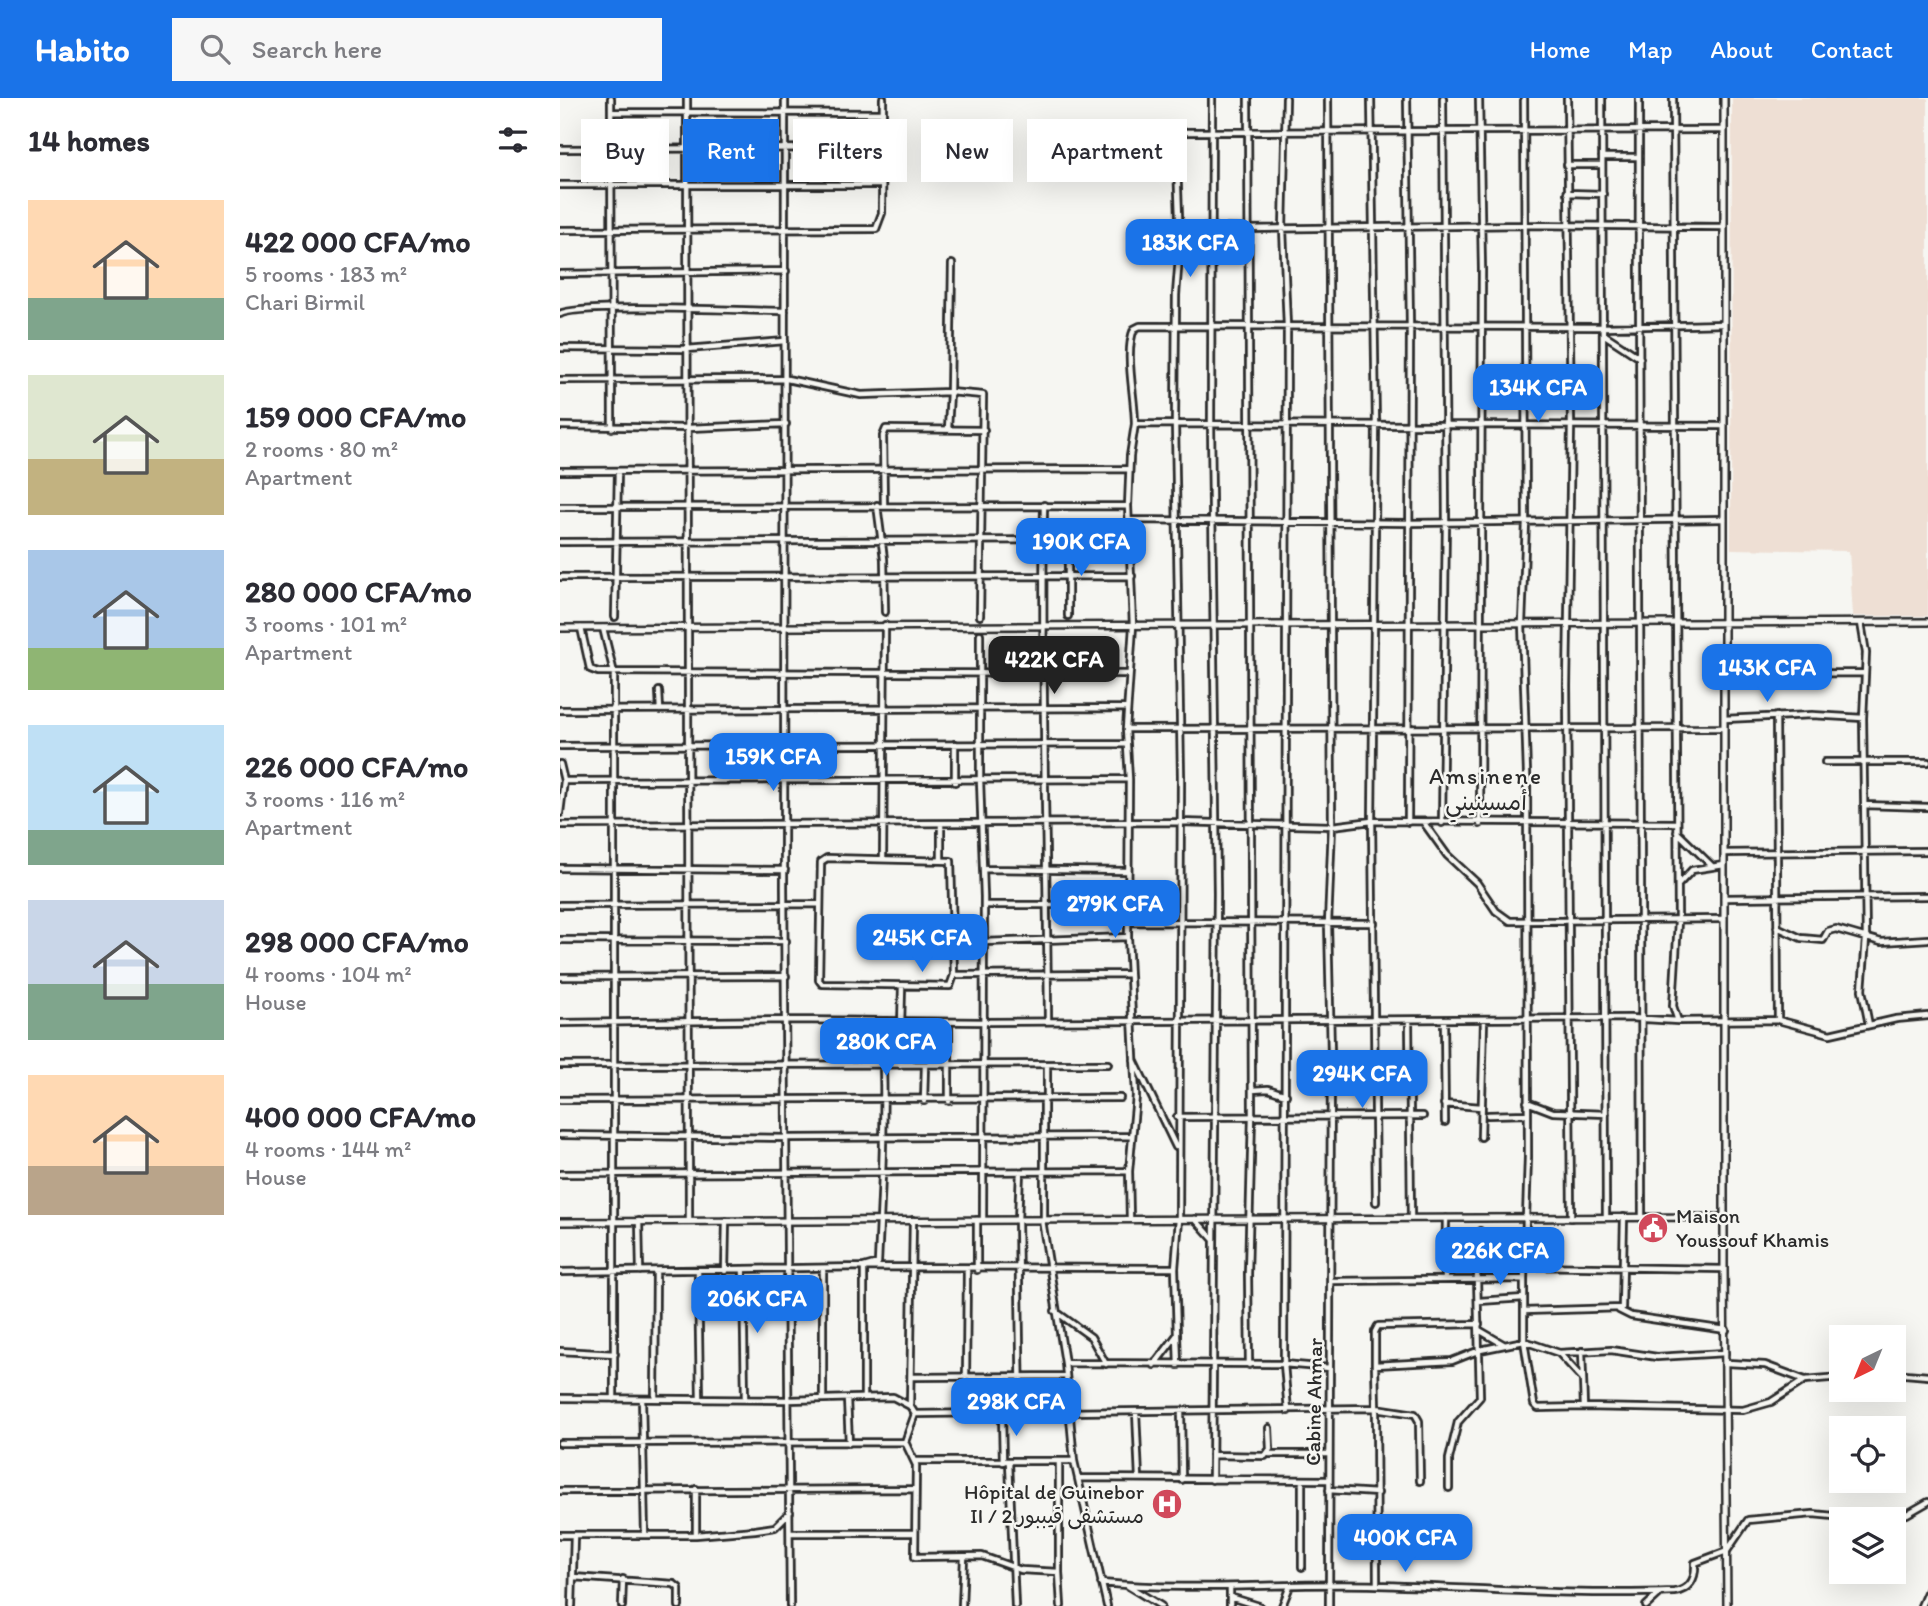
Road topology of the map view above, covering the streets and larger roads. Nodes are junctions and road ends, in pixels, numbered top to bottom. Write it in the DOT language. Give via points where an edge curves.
graph roads {
  1 [pos="611,98"];
  2 [pos="687,98"];
  3 [pos="785,98"];
  4 [pos="883,98"];
  5 [pos="1212,98"];
  6 [pos="1248,98"];
  7 [pos="1286,98"];
  8 [pos="1328,98"];
  9 [pos="1371,98"];
  10 [pos="1407,98"];
  11 [pos="1443,98"];
  12 [pos="1479,98"];
  13 [pos="1524,98"];
  14 [pos="1567,98"];
  15 [pos="1602,98"];
  16 [pos="1639,98"];
  17 [pos="1673,98"];
  18 [pos="1724,98"];
  19 [pos="611,112"];
  20 [pos="687,113"];
  21 [pos="785,113"];
  22 [pos="883,113"];
  23 [pos="611,119"];
  24 [pos="687,119"];
  25 [pos="883,119"];
  26 [pos="1407,129"];
  27 [pos="1524,129"];
  28 [pos="1328,130"];
  29 [pos="1443,130"];
  30 [pos="1479,130"];
  31 [pos="1567,130"];
  32 [pos="1602,130"];
  33 [pos="1639,130"];
  34 [pos="1724,130"];
  35 [pos="1286,131"];
  36 [pos="1370,131"];
  37 [pos="1673,131"];
  38 [pos="1212,133"];
  39 [pos="1248,133"];
  40 [pos="560,149"];
  41 [pos="581,149"];
  42 [pos="779,149"];
  43 [pos="785,149"];
  44 [pos="793,149"];
  45 [pos="1602,157"];
  46 [pos="1640,157"];
  47 [pos="1567,165"];
  48 [pos="1602,165"];
  49 [pos="687,182"];
  50 [pos="882,182"];
  51 [pos="560,185"];
  52 [pos="612,185"];
  53 [pos="784,185"];
  54 [pos="882,185"];
  55 [pos="687,187"];
  56 [pos="1567,193"];
  57 [pos="1603,194"];
  58 [pos="1525,225"];
  59 [pos="1178,226"];
  60 [pos="1567,226"];
  61 [pos="785,227"];
  62 [pos="1328,227"];
  63 [pos="1370,227"];
  64 [pos="1482,227"];
  65 [pos="1604,227"];
  66 [pos="1640,227"];
  67 [pos="1724,227"];
  68 [pos="1675,228"];
  69 [pos="686,229"];
  70 [pos="1212,229"];
  71 [pos="1248,229"];
  72 [pos="1283,229"];
  73 [pos="1408,229"];
  74 [pos="1442,229"];
  75 [pos="560,230"];
  76 [pos="612,230"];
  77 [pos="952,264"];
  78 [pos="786,271"];
  79 [pos="560,274"];
  80 [pos="612,274"];
  81 [pos="688,274"];
  82 [pos="612,309"];
  83 [pos="687,310"];
  84 [pos="785,311"];
  85 [pos="560,314"];
  86 [pos="1724,324"];
  87 [pos="1212,325"];
  88 [pos="1247,325"];
  89 [pos="1482,325"];
  90 [pos="1674,325"];
  91 [pos="1175,326"];
  92 [pos="1287,326"];
  93 [pos="1329,326"];
  94 [pos="1374,326"];
  95 [pos="1525,326"];
  96 [pos="1640,326"];
  97 [pos="1410,327"];
  98 [pos="1444,327"];
  99 [pos="1570,327"];
  100 [pos="1605,327"];
  101 [pos="1605,335"];
  102 [pos="785,341"];
  103 [pos="560,348"];
  104 [pos="612,348"];
  105 [pos="687,349"];
  106 [pos="1641,359"];
  107 [pos="786,379"];
  108 [pos="560,380"];
  109 [pos="612,380"];
  110 [pos="686,380"];
  111 [pos="950,392"];
  112 [pos="1175,423"];
  113 [pos="786,424"];
  114 [pos="1135,424"];
  115 [pos="1211,424"];
  116 [pos="1376,424"];
  117 [pos="1410,424"];
  118 [pos="1604,424"];
  119 [pos="1676,424"];
  120 [pos="1446,425"];
  121 [pos="1571,425"];
  122 [pos="1641,425"];
  123 [pos="560,426"];
  124 [pos="1248,426"];
  125 [pos="1284,426"];
  126 [pos="1329,426"];
  127 [pos="1482,426"];
  128 [pos="1526,426"];
  129 [pos="1724,426"];
  130 [pos="612,428"];
  131 [pos="689,428"];
  132 [pos="948,429"];
  133 [pos="984,430"];
  134 [pos="981,468"];
  135 [pos="688,469"];
  136 [pos="786,469"];
  137 [pos="883,469"];
  138 [pos="1129,470"];
  139 [pos="560,471"];
  140 [pos="618,471"];
  141 [pos="786,505"];
  142 [pos="881,505"];
  143 [pos="1044,505"];
  144 [pos="980,506"];
  145 [pos="1128,506"];
  146 [pos="560,507"];
  147 [pos="615,507"];
  148 [pos="689,507"];
  149 [pos="1675,519"];
  150 [pos="1724,519"];
  151 [pos="1129,520"];
  152 [pos="1285,520"];
  153 [pos="1328,520"];
  154 [pos="1570,520"];
  155 [pos="1639,520"];
  156 [pos="1605,521"];
  157 [pos="1177,522"];
  158 [pos="1212,522"];
  159 [pos="1249,522"];
  160 [pos="1374,522"];
  161 [pos="1446,522"];
  162 [pos="1481,522"];
  163 [pos="1527,522"];
  164 [pos="1409,523"];
  165 [pos="786,540"];
  166 [pos="882,540"];
  167 [pos="980,540"];
  168 [pos="1043,540"];
  169 [pos="1068,540"];
  170 [pos="1129,540"];
  171 [pos="560,542"];
  172 [pos="689,542"];
  173 [pos="617,543"];
  174 [pos="785,576"];
  175 [pos="1068,576"];
  176 [pos="1132,576"];
  177 [pos="560,577"];
  178 [pos="687,577"];
  179 [pos="981,577"];
  180 [pos="1044,577"];
  181 [pos="616,578"];
  182 [pos="885,578"];
  183 [pos="885,612"];
  184 [pos="1068,616"];
  185 [pos="615,617"];
  186 [pos="980,617"];
  187 [pos="1928,622"];
  188 [pos="1522,623"];
  189 [pos="1568,623"];
  190 [pos="1605,623"];
  191 [pos="1676,623"];
  192 [pos="1724,623"];
  193 [pos="1861,623"];
  194 [pos="1373,624"];
  195 [pos="1408,624"];
  196 [pos="1443,624"];
  197 [pos="1479,624"];
  198 [pos="1641,624"];
  199 [pos="785,625"];
  200 [pos="885,625"];
  201 [pos="1044,625"];
  202 [pos="1133,625"];
  203 [pos="1176,625"];
  204 [pos="1214,625"];
  205 [pos="1329,625"];
  206 [pos="1248,626"];
  207 [pos="1284,626"];
  208 [pos="686,627"];
  209 [pos="560,628"];
  210 [pos="581,628"];
  211 [pos="603,628"];
  212 [pos="980,634"];
  213 [pos="981,672"];
  214 [pos="614,673"];
  215 [pos="686,673"];
  216 [pos="883,673"];
  217 [pos="1046,673"];
  218 [pos="1864,673"];
  219 [pos="785,674"];
  220 [pos="1129,674"];
  221 [pos="1724,674"];
  222 [pos="659,691"];
  223 [pos="982,708"];
  224 [pos="1045,708"];
  225 [pos="1126,708"];
  226 [pos="786,709"];
  227 [pos="883,709"];
  228 [pos="560,710"];
  229 [pos="614,710"];
  230 [pos="660,710"];
  231 [pos="687,710"];
  232 [pos="1776,716"];
  233 [pos="1863,718"];
  234 [pos="1724,719"];
  235 [pos="1568,726"];
  236 [pos="1638,726"];
  237 [pos="1675,726"];
  238 [pos="1373,727"];
  239 [pos="1408,727"];
  240 [pos="1443,727"];
  241 [pos="1479,727"];
  242 [pos="1525,727"];
  243 [pos="1604,727"];
  244 [pos="1724,728"];
  245 [pos="1126,729"];
  246 [pos="1180,729"];
  247 [pos="1214,729"];
  248 [pos="1250,729"];
  249 [pos="1286,729"];
  250 [pos="1330,729"];
  251 [pos="686,744"];
  252 [pos="787,744"];
  253 [pos="884,744"];
  254 [pos="956,744"];
  255 [pos="981,744"];
  256 [pos="1042,744"];
  257 [pos="1126,744"];
  258 [pos="612,745"];
  259 [pos="560,746"];
  260 [pos="1825,762"];
  261 [pos="1928,762"];
  262 [pos="1864,763"];
  263 [pos="560,764"];
  264 [pos="1129,779"];
  265 [pos="687,780"];
  266 [pos="786,780"];
  267 [pos="884,780"];
  268 [pos="980,780"];
  269 [pos="564,781"];
  270 [pos="612,781"];
  271 [pos="1045,781"];
  272 [pos="955,782"];
  273 [pos="1864,805"];
  274 [pos="1928,807"];
  275 [pos="560,813"];
  276 [pos="1372,821"];
  277 [pos="1526,821"];
  278 [pos="1179,822"];
  279 [pos="1408,822"];
  280 [pos="1423,822"];
  281 [pos="1569,822"];
  282 [pos="1128,823"];
  283 [pos="1216,823"];
  284 [pos="1442,823"];
  285 [pos="1605,823"];
  286 [pos="1677,823"];
  287 [pos="786,824"];
  288 [pos="983,824"];
  289 [pos="1046,824"];
  290 [pos="1250,824"];
  291 [pos="1480,824"];
  292 [pos="1641,824"];
  293 [pos="560,825"];
  294 [pos="611,825"];
  295 [pos="883,825"];
  296 [pos="941,825"];
  297 [pos="1287,825"];
  298 [pos="688,826"];
  299 [pos="1332,827"];
  300 [pos="1677,832"];
  301 [pos="1864,851"];
  302 [pos="1928,851"];
  303 [pos="1724,853"];
  304 [pos="1776,854"];
  305 [pos="883,859"];
  306 [pos="941,859"];
  307 [pos="1711,865"];
  308 [pos="1724,865"];
  309 [pos="560,868"];
  310 [pos="613,869"];
  311 [pos="689,869"];
  312 [pos="984,869"];
  313 [pos="785,870"];
  314 [pos="1047,870"];
  315 [pos="1126,871"];
  316 [pos="1678,886"];
  317 [pos="1864,895"];
  318 [pos="1928,896"];
  319 [pos="1724,898"];
  320 [pos="1777,898"];
  321 [pos="785,904"];
  322 [pos="819,904"];
  323 [pos="560,905"];
  324 [pos="612,905"];
  325 [pos="689,905"];
  326 [pos="984,905"];
  327 [pos="1127,905"];
  328 [pos="1047,906"];
  329 [pos="1724,919"];
  330 [pos="1570,920"];
  331 [pos="1605,920"];
  332 [pos="1640,920"];
  333 [pos="1526,921"];
  334 [pos="1678,921"];
  335 [pos="1128,922"];
  336 [pos="1251,922"];
  337 [pos="1217,923"];
  338 [pos="1287,923"];
  339 [pos="1374,923"];
  340 [pos="1178,924"];
  341 [pos="1328,924"];
  342 [pos="1777,927"];
  343 [pos="1128,937"];
  344 [pos="613,939"];
  345 [pos="1866,939"];
  346 [pos="560,940"];
  347 [pos="690,940"];
  348 [pos="1928,940"];
  349 [pos="786,941"];
  350 [pos="1047,941"];
  351 [pos="984,942"];
  352 [pos="954,975"];
  353 [pos="984,975"];
  354 [pos="1130,975"];
  355 [pos="786,976"];
  356 [pos="1047,976"];
  357 [pos="560,977"];
  358 [pos="613,977"];
  359 [pos="690,977"];
  360 [pos="902,987"];
  361 [pos="1928,1016"];
  362 [pos="1328,1018"];
  363 [pos="1374,1018"];
  364 [pos="1608,1018"];
  365 [pos="1130,1019"];
  366 [pos="1215,1019"];
  367 [pos="1251,1019"];
  368 [pos="1285,1019"];
  369 [pos="1409,1019"];
  370 [pos="1571,1019"];
  371 [pos="1643,1019"];
  372 [pos="786,1020"];
  373 [pos="1048,1020"];
  374 [pos="1178,1020"];
  375 [pos="1416,1020"];
  376 [pos="1444,1020"];
  377 [pos="1484,1020"];
  378 [pos="1528,1020"];
  379 [pos="1724,1020"];
  380 [pos="1778,1020"];
  381 [pos="690,1021"];
  382 [pos="902,1021"];
  383 [pos="1678,1021"];
  384 [pos="949,1022"];
  385 [pos="984,1022"];
  386 [pos="560,1023"];
  387 [pos="612,1023"];
  388 [pos="1869,1025"];
  389 [pos="1132,1057"];
  390 [pos="1108,1064"];
  391 [pos="560,1065"];
  392 [pos="613,1065"];
  393 [pos="900,1065"];
  394 [pos="925,1065"];
  395 [pos="949,1065"];
  396 [pos="690,1066"];
  397 [pos="788,1066"];
  398 [pos="883,1066"];
  399 [pos="985,1066"];
  400 [pos="1047,1066"];
  401 [pos="1252,1090"];
  402 [pos="1286,1095"];
  403 [pos="1120,1098"];
  404 [pos="690,1099"];
  405 [pos="1045,1099"];
  406 [pos="560,1100"];
  407 [pos="884,1100"];
  408 [pos="984,1100"];
  409 [pos="613,1101"];
  410 [pos="788,1101"];
  411 [pos="924,1101"];
  412 [pos="949,1101"];
  413 [pos="1527,1102"];
  414 [pos="1444,1104"];
  415 [pos="1481,1107"];
  416 [pos="1570,1111"];
  417 [pos="1527,1114"];
  418 [pos="1606,1114"];
  419 [pos="1286,1115"];
  420 [pos="1375,1115"];
  421 [pos="1412,1115"];
  422 [pos="1488,1115"];
  423 [pos="1252,1116"];
  424 [pos="1423,1116"];
  425 [pos="1177,1117"];
  426 [pos="1216,1117"];
  427 [pos="1331,1117"];
  428 [pos="1445,1122"];
  429 [pos="560,1135"];
  430 [pos="614,1135"];
  431 [pos="1045,1135"];
  432 [pos="690,1136"];
  433 [pos="1132,1136"];
  434 [pos="983,1137"];
  435 [pos="1481,1137"];
  436 [pos="789,1138"];
  437 [pos="886,1138"];
  438 [pos="1179,1154"];
  439 [pos="787,1171"];
  440 [pos="883,1171"];
  441 [pos="1129,1171"];
  442 [pos="688,1172"];
  443 [pos="984,1172"];
  444 [pos="1020,1172"];
  445 [pos="1045,1172"];
  446 [pos="560,1174"];
  447 [pos="613,1174"];
  448 [pos="1376,1202"];
  449 [pos="1606,1217"];
  450 [pos="1623,1217"];
  451 [pos="1642,1217"];
  452 [pos="1724,1217"];
  453 [pos="1411,1218"];
  454 [pos="1446,1218"];
  455 [pos="1526,1218"];
  456 [pos="1571,1218"];
  457 [pos="1130,1219"];
  458 [pos="1179,1219"];
  459 [pos="1195,1219"];
  460 [pos="1215,1219"];
  461 [pos="1250,1219"];
  462 [pos="1287,1219"];
  463 [pos="1330,1219"];
  464 [pos="883,1220"];
  465 [pos="913,1220"];
  466 [pos="980,1220"];
  467 [pos="1018,1220"];
  468 [pos="1043,1220"];
  469 [pos="639,1221"];
  470 [pos="689,1221"];
  471 [pos="726,1221"];
  472 [pos="788,1221"];
  473 [pos="560,1222"];
  474 [pos="614,1222"];
  475 [pos="1480,1231"];
  476 [pos="1214,1240"];
  477 [pos="1525,1266"];
  478 [pos="864,1268"];
  479 [pos="1175,1268"];
  480 [pos="1621,1268"];
  481 [pos="1019,1269"];
  482 [pos="1724,1269"];
  483 [pos="725,1270"];
  484 [pos="743,1270"];
  485 [pos="789,1270"];
  486 [pos="823,1270"];
  487 [pos="913,1270"];
  488 [pos="967,1270"];
  489 [pos="977,1270"];
  490 [pos="1047,1270"];
  491 [pos="640,1271"];
  492 [pos="656,1271"];
  493 [pos="698,1271"];
  494 [pos="560,1272"];
  495 [pos="616,1272"];
  496 [pos="1445,1279"];
  497 [pos="1477,1279"];
  498 [pos="1524,1279"];
  499 [pos="1331,1281"];
  500 [pos="1524,1298"];
  501 [pos="1479,1301"];
  502 [pos="1619,1310"];
  503 [pos="1054,1311"];
  504 [pos="1524,1311"];
  505 [pos="1479,1327"];
  506 [pos="1726,1330"];
  507 [pos="1177,1335"];
  508 [pos="1524,1341"];
  509 [pos="1503,1344"];
  510 [pos="1480,1350"];
  511 [pos="560,1351"];
  512 [pos="1582,1351"];
  513 [pos="1559,1353"];
  514 [pos="1727,1353"];
  515 [pos="615,1354"];
  516 [pos="1065,1363"];
  517 [pos="1727,1363"];
  518 [pos="1106,1364"];
  519 [pos="1284,1364"];
  520 [pos="1153,1365"];
  521 [pos="1178,1365"];
  522 [pos="1250,1365"];
  523 [pos="1375,1365"];
  524 [pos="1215,1366"];
  525 [pos="1330,1368"];
  526 [pos="1906,1374"];
  527 [pos="1066,1376"];
  528 [pos="1928,1376"];
  529 [pos="912,1377"];
  530 [pos="1020,1377"];
  531 [pos="966,1378"];
  532 [pos="1829,1378"];
  533 [pos="1583,1379"];
  534 [pos="1805,1380"];
  535 [pos="864,1396"];
  536 [pos="560,1398"];
  537 [pos="614,1399"];
  538 [pos="642,1399"];
  539 [pos="655,1399"];
  540 [pos="700,1399"];
  541 [pos="745,1399"];
  542 [pos="823,1399"];
  543 [pos="847,1399"];
  544 [pos="789,1400"];
  545 [pos="910,1406"];
  546 [pos="1584,1407"];
  547 [pos="1376,1408"];
  548 [pos="1330,1409"];
  549 [pos="1727,1409"];
  550 [pos="1181,1411"];
  551 [pos="1211,1411"];
  552 [pos="1288,1411"];
  553 [pos="1136,1412"];
  554 [pos="1069,1413"];
  555 [pos="915,1414"];
  556 [pos="1021,1414"];
  557 [pos="1002,1415"];
  558 [pos="1269,1428"];
  559 [pos="905,1442"];
  560 [pos="560,1443"];
  561 [pos="643,1443"];
  562 [pos="789,1443"];
  563 [pos="849,1443"];
  564 [pos="1269,1454"];
  565 [pos="1329,1454"];
  566 [pos="1212,1455"];
  567 [pos="915,1461"];
  568 [pos="1059,1461"];
  569 [pos="1074,1461"];
  570 [pos="1006,1462"];
  571 [pos="1077,1478"];
  572 [pos="1139,1478"];
  573 [pos="1182,1480"];
  574 [pos="1212,1480"];
  575 [pos="1302,1480"];
  576 [pos="1328,1480"];
  577 [pos="1420,1481"];
  578 [pos="1449,1488"];
  579 [pos="696,1489"];
  580 [pos="789,1489"];
  581 [pos="915,1489"];
  582 [pos="644,1490"];
  583 [pos="1329,1490"];
  584 [pos="560,1491"];
  585 [pos="1378,1493"];
  586 [pos="1928,1502"];
  587 [pos="790,1511"];
  588 [pos="1906,1514"];
  589 [pos="1829,1516"];
  590 [pos="914,1532"];
  591 [pos="791,1533"];
  592 [pos="560,1535"];
  593 [pos="574,1535"];
  594 [pos="645,1535"];
  595 [pos="696,1535"];
  596 [pos="1727,1551"];
  597 [pos="964,1557"];
  598 [pos="1016,1567"];
  599 [pos="1302,1567"];
  600 [pos="1059,1572"];
  601 [pos="573,1577"];
  602 [pos="623,1578"];
  603 [pos="1101,1583"];
  604 [pos="1377,1585"];
  605 [pos="1127,1586"];
  606 [pos="1329,1586"];
  607 [pos="1230,1587"];
  608 [pos="1290,1587"];
  609 [pos="1928,1590"];
  610 [pos="1660,1593"];
  611 [pos="1230,1597"];
  612 [pos="572,1606"];
  613 [pos="622,1606"];
  614 [pos="680,1606"];
  615 [pos="790,1606"];
  616 [pos="962,1606"];
  617 [pos="1016,1606"];
  618 [pos="1061,1606"];
  619 [pos="1107,1606"];
  620 [pos="1161,1606"];
  621 [pos="1230,1606"];
  622 [pos="1259,1606"];
  623 [pos="1282,1606"];
  624 [pos="1329,1606"];
  625 [pos="1646,1606"];
  626 [pos="1727,1606"];
  627 [pos="1921,1606"];
  1 -- 19 [label="street"];
  2 -- 20 [label="street"];
  3 -- 21 [label="street"];
  4 -- 22 [label="street"];
  5 -- 38 [label="street"];
  6 -- 39 [label="street"];
  7 -- 35 [label="street"];
  8 -- 28 [label="street, Cabine Ahmar"];
  9 -- 36 [label="street"];
  10 -- 26 [label="street"];
  11 -- 29 [label="street"];
  12 -- 30 [label="street"];
  13 -- 27 [label="street"];
  14 -- 31 [label="street"];
  15 -- 32 [label="street"];
  16 -- 33 [label="street"];
  17 -- 37 [label="street"];
  18 -- 34 [label="street"];
  19 -- 20 [label="street"];
  19 -- 23 [label="street"];
  20 -- 21 [label="street"];
  20 -- 24 [label="street"];
  21 -- 22 [label="street"];
  21 -- 43 [label="street"];
  22 -- 25 [label="street"];
  26 -- 29 [label="street"];
  26 -- 36 [label="street"];
  26 -- 73 [label="street"];
  27 -- 30 [label="street"];
  27 -- 31 [label="street"];
  27 -- 58 [label="street"];
  28 -- 35 [label="street"];
  28 -- 36 [label="street"];
  28 -- 62 [label="street, Cabine Ahmar"];
  29 -- 30 [label="street"];
  29 -- 74 [label="street"];
  30 -- 64 [label="street"];
  31 -- 32 [label="street"];
  31 -- 47 [label="street"];
  32 -- 33 [label="street"];
  32 -- 45 [label="street"];
  33 -- 37 [label="street"];
  33 -- 46 [label="street"];
  34 -- 37 [label="street"];
  34 -- 67 [label="street"];
  35 -- 39 [label="street"];
  35 -- 72 [label="street"];
  36 -- 63 [label="street"];
  37 -- 68 [label="street"];
  38 -- 39 [label="street"];
  38 -- 59 [label="street" via="1180,132 1176,136"];
  38 -- 70 [label="street"];
  39 -- 71 [label="street"];
  40 -- 41 [label="street"];
  42 -- 43 [label="street"];
  43 -- 44 [label="street"];
  43 -- 53 [label="street"];
  45 -- 46 [label="street"];
  45 -- 48 [label="street"];
  46 -- 66 [label="street"];
  47 -- 48 [label="street"];
  47 -- 56 [label="street"];
  48 -- 57 [label="street"];
  49 -- 55 [label="street"];
  50 -- 54 [label="street"];
  51 -- 52 [label="street"];
  52 -- 55 [label="street"];
  52 -- 76 [label="street"];
  53 -- 54 [label="street"];
  53 -- 55 [label="street"];
  53 -- 61 [label="street"];
  54 -- 61 [label="street" via="881,223 876,229"];
  55 -- 69 [label="street"];
  56 -- 57 [label="street"];
  56 -- 60 [label="street"];
  57 -- 65 [label="street"];
  58 -- 60 [label="street"];
  58 -- 64 [label="street"];
  58 -- 95 [label="street"];
  59 -- 70 [label="street"];
  59 -- 91 [label="street"];
  60 -- 65 [label="street"];
  60 -- 99 [label="street"];
  61 -- 69 [label="street"];
  61 -- 78 [label="street"];
  62 -- 63 [label="street"];
  62 -- 72 [label="street"];
  62 -- 93 [label="street, Cabine Ahmar"];
  63 -- 73 [label="street"];
  63 -- 94 [label="street"];
  64 -- 74 [label="street"];
  64 -- 89 [label="street"];
  65 -- 66 [label="street"];
  65 -- 100 [label="street"];
  66 -- 68 [label="street"];
  66 -- 96 [label="street"];
  67 -- 68 [label="street"];
  67 -- 86 [label="street"];
  68 -- 90 [label="street"];
  69 -- 76 [label="street"];
  69 -- 81 [label="street"];
  70 -- 71 [label="street"];
  70 -- 87 [label="street"];
  71 -- 72 [label="street"];
  71 -- 88 [label="street"];
  72 -- 92 [label="street"];
  73 -- 74 [label="street"];
  73 -- 97 [label="street"];
  74 -- 98 [label="street"];
  75 -- 76 [label="street"];
  76 -- 80 [label="street"];
  77 -- 111 [label="street"];
  78 -- 81 [label="street"];
  78 -- 84 [label="street"];
  79 -- 80 [label="street"];
  80 -- 81 [label="street"];
  80 -- 82 [label="street"];
  81 -- 83 [label="street"];
  82 -- 83 [label="street"];
  82 -- 85 [label="street"];
  82 -- 104 [label="street"];
  83 -- 84 [label="street"];
  83 -- 105 [label="street"];
  84 -- 102 [label="street"];
  86 -- 90 [label="street"];
  86 -- 129 [label="street"];
  87 -- 88 [label="street"];
  87 -- 91 [label="street"];
  87 -- 115 [label="street"];
  88 -- 92 [label="street"];
  88 -- 124 [label="street"];
  89 -- 95 [label="street"];
  89 -- 98 [label="street"];
  89 -- 127 [label="street"];
  90 -- 96 [label="street"];
  90 -- 119 [label="street"];
  91 -- 112 [label="street"];
  91 -- 114 [label="street" via="1134,328 1129,355"];
  92 -- 93 [label="street"];
  92 -- 125 [label="street"];
  93 -- 94 [label="street"];
  93 -- 126 [label="street, Cabine Ahmar"];
  94 -- 97 [label="street"];
  94 -- 116 [label="street"];
  95 -- 99 [label="street"];
  95 -- 128 [label="street"];
  96 -- 100 [label="street"];
  96 -- 106 [label="street"];
  97 -- 98 [label="street"];
  97 -- 117 [label="street"];
  98 -- 120 [label="street"];
  99 -- 100 [label="street"];
  99 -- 121 [label="street"];
  100 -- 101 [label="street"];
  101 -- 106 [label="street"];
  101 -- 118 [label="street"];
  102 -- 105 [label="street"];
  102 -- 107 [label="street"];
  103 -- 104 [label="street"];
  104 -- 105 [label="street"];
  104 -- 109 [label="street"];
  105 -- 110 [label="street"];
  106 -- 122 [label="street"];
  107 -- 110 [label="street"];
  107 -- 111 [label="street" via="861,395"];
  107 -- 113 [label="street"];
  108 -- 109 [label="street"];
  109 -- 110 [label="street"];
  109 -- 130 [label="street"];
  110 -- 131 [label="street"];
  111 -- 132 [label="street"];
  111 -- 133 [label="street" via="984,395"];
  112 -- 114 [label="street"];
  112 -- 115 [label="street"];
  112 -- 157 [label="street"];
  113 -- 131 [label="street"];
  113 -- 136 [label="street"];
  114 -- 138 [label="street"];
  115 -- 124 [label="street"];
  115 -- 158 [label="street"];
  116 -- 117 [label="street"];
  116 -- 126 [label="street"];
  116 -- 160 [label="street"];
  117 -- 120 [label="street"];
  117 -- 164 [label="street"];
  118 -- 121 [label="street"];
  118 -- 122 [label="street"];
  118 -- 156 [label="street"];
  119 -- 122 [label="street"];
  119 -- 129 [label="street"];
  119 -- 149 [label="street"];
  120 -- 127 [label="street"];
  120 -- 161 [label="street"];
  121 -- 128 [label="street"];
  121 -- 154 [label="street"];
  122 -- 155 [label="street"];
  123 -- 130 [label="street"];
  124 -- 125 [label="street"];
  124 -- 159 [label="street"];
  125 -- 126 [label="street"];
  125 -- 152 [label="street"];
  126 -- 153 [label="street, Cabine Ahmar"];
  127 -- 128 [label="street"];
  127 -- 162 [label="street"];
  128 -- 163 [label="street"];
  129 -- 150 [label="street"];
  130 -- 131 [label="street"];
  131 -- 135 [label="street"];
  132 -- 133 [label="street"];
  132 -- 137 [label="street" via="886,429"];
  133 -- 134 [label="street"];
  134 -- 137 [label="street"];
  134 -- 138 [label="street"];
  134 -- 144 [label="street"];
  135 -- 136 [label="street"];
  135 -- 140 [label="street"];
  135 -- 148 [label="street"];
  136 -- 137 [label="street"];
  136 -- 141 [label="street"];
  137 -- 142 [label="street"];
  138 -- 145 [label="street"];
  139 -- 140 [label="street"];
  140 -- 147 [label="street"];
  141 -- 142 [label="street"];
  141 -- 148 [label="street"];
  141 -- 165 [label="street"];
  142 -- 144 [label="street"];
  142 -- 166 [label="street"];
  143 -- 144 [label="street"];
  143 -- 145 [label="street"];
  143 -- 168 [label="street"];
  144 -- 167 [label="street"];
  145 -- 151 [label="street"];
  146 -- 147 [label="street"];
  147 -- 148 [label="street"];
  147 -- 173 [label="street"];
  148 -- 172 [label="street"];
  149 -- 150 [label="street"];
  149 -- 155 [label="street"];
  149 -- 191 [label="street"];
  150 -- 192 [label="street"];
  151 -- 157 [label="street"];
  151 -- 170 [label="street"];
  152 -- 153 [label="street"];
  152 -- 159 [label="street"];
  152 -- 207 [label="street"];
  153 -- 160 [label="street"];
  153 -- 205 [label="street, Cabine Ahmar"];
  154 -- 156 [label="street"];
  154 -- 163 [label="street"];
  154 -- 189 [label="street"];
  155 -- 156 [label="street"];
  155 -- 198 [label="street"];
  156 -- 190 [label="street"];
  157 -- 158 [label="street"];
  157 -- 203 [label="street"];
  158 -- 159 [label="street"];
  158 -- 204 [label="street"];
  159 -- 206 [label="street"];
  160 -- 164 [label="street"];
  160 -- 194 [label="street"];
  161 -- 162 [label="street"];
  161 -- 164 [label="street"];
  161 -- 196 [label="street"];
  162 -- 163 [label="street"];
  162 -- 197 [label="street"];
  163 -- 188 [label="street"];
  164 -- 195 [label="street"];
  165 -- 166 [label="street"];
  165 -- 172 [label="street"];
  165 -- 174 [label="street"];
  166 -- 167 [label="street"];
  166 -- 182 [label="street"];
  167 -- 168 [label="street"];
  167 -- 179 [label="street"];
  168 -- 169 [label="street"];
  168 -- 180 [label="street"];
  169 -- 170 [label="street"];
  169 -- 175 [label="street"];
  170 -- 176 [label="street"];
  171 -- 173 [label="street"];
  172 -- 173 [label="street"];
  172 -- 178 [label="street"];
  173 -- 181 [label="street"];
  174 -- 178 [label="street"];
  174 -- 182 [label="street"];
  174 -- 199 [label="street"];
  175 -- 176 [label="street"];
  175 -- 180 [label="street"];
  175 -- 184 [label="street"];
  176 -- 202 [label="street"];
  177 -- 181 [label="street"];
  178 -- 181 [label="street"];
  178 -- 208 [label="street"];
  179 -- 180 [label="street"];
  179 -- 182 [label="street"];
  179 -- 186 [label="street"];
  180 -- 201 [label="street"];
  181 -- 185 [label="street"];
  182 -- 183 [label="street"];
  187 -- 193 [label="street"];
  188 -- 189 [label="street"];
  188 -- 197 [label="street"];
  188 -- 242 [label="street"];
  189 -- 190 [label="street"];
  189 -- 235 [label="street"];
  190 -- 198 [label="street"];
  190 -- 243 [label="street"];
  191 -- 192 [label="street"];
  191 -- 198 [label="street"];
  191 -- 237 [label="street"];
  192 -- 193 [label="street"];
  192 -- 221 [label="street"];
  193 -- 218 [label="street"];
  194 -- 195 [label="street"];
  194 -- 205 [label="street"];
  194 -- 238 [label="street"];
  195 -- 196 [label="street"];
  195 -- 239 [label="street"];
  196 -- 197 [label="street"];
  196 -- 240 [label="street"];
  197 -- 241 [label="street"];
  198 -- 236 [label="street"];
  199 -- 200 [label="street"];
  199 -- 208 [label="street"];
  199 -- 219 [label="street"];
  200 -- 201 [label="street"];
  200 -- 216 [label="street"];
  201 -- 202 [label="street"];
  201 -- 217 [label="street"];
  202 -- 203 [label="street"];
  202 -- 220 [label="street"];
  203 -- 204 [label="street"];
  203 -- 246 [label="street"];
  204 -- 206 [label="street"];
  204 -- 247 [label="street"];
  205 -- 207 [label="street"];
  205 -- 250 [label="street, Cabine Ahmar"];
  206 -- 207 [label="street"];
  206 -- 248 [label="street"];
  207 -- 249 [label="street"];
  208 -- 211 [label="street"];
  208 -- 215 [label="street"];
  209 -- 210 [label="street"];
  210 -- 211 [label="street"];
  210 -- 214 [label="street" via="590,669"];
  211 -- 214 [label="street"];
  212 -- 213 [label="street"];
  213 -- 216 [label="street"];
  213 -- 217 [label="street"];
  213 -- 223 [label="street"];
  214 -- 215 [label="street"];
  214 -- 229 [label="street"];
  215 -- 219 [label="street"];
  215 -- 231 [label="street"];
  216 -- 219 [label="street"];
  216 -- 227 [label="street"];
  217 -- 220 [label="street"];
  217 -- 224 [label="street"];
  218 -- 221 [label="street"];
  218 -- 233 [label="street"];
  219 -- 226 [label="street"];
  220 -- 225 [label="street"];
  221 -- 234 [label="street"];
  222 -- 230 [label="street"];
  223 -- 224 [label="street"];
  223 -- 227 [label="street"];
  223 -- 255 [label="street"];
  224 -- 225 [label="street"];
  224 -- 256 [label="street"];
  225 -- 245 [label="street"];
  226 -- 227 [label="street"];
  226 -- 231 [label="street"];
  226 -- 252 [label="street"];
  227 -- 253 [label="street"];
  228 -- 229 [label="street"];
  229 -- 230 [label="street"];
  229 -- 258 [label="street"];
  230 -- 231 [label="street"];
  231 -- 251 [label="street"];
  232 -- 233 [label="street"];
  232 -- 234 [label="street"];
  232 -- 304 [label="street"];
  233 -- 262 [label="street"];
  234 -- 244 [label="street"];
  235 -- 242 [label="street"];
  235 -- 243 [label="street"];
  235 -- 281 [label="street"];
  236 -- 237 [label="street"];
  236 -- 243 [label="street"];
  236 -- 292 [label="street"];
  237 -- 244 [label="street"];
  237 -- 286 [label="street"];
  238 -- 239 [label="street"];
  238 -- 250 [label="street"];
  238 -- 276 [label="street"];
  239 -- 240 [label="street"];
  239 -- 279 [label="street"];
  240 -- 241 [label="street"];
  240 -- 284 [label="street"];
  241 -- 242 [label="street"];
  241 -- 291 [label="street"];
  242 -- 277 [label="street"];
  243 -- 285 [label="street"];
  244 -- 303 [label="street"];
  245 -- 246 [label="street"];
  245 -- 257 [label="street"];
  246 -- 247 [label="street"];
  246 -- 278 [label="street"];
  247 -- 248 [label="street"];
  247 -- 283 [label="street"];
  248 -- 249 [label="street"];
  248 -- 290 [label="street"];
  249 -- 250 [label="street"];
  249 -- 297 [label="street"];
  250 -- 299 [label="street, Cabine Ahmar"];
  251 -- 252 [label="street"];
  251 -- 258 [label="street"];
  251 -- 265 [label="street"];
  252 -- 253 [label="street"];
  252 -- 266 [label="street"];
  253 -- 254 [label="street"];
  253 -- 267 [label="street"];
  254 -- 255 [label="street"];
  254 -- 272 [label="street"];
  255 -- 256 [label="street"];
  255 -- 268 [label="street"];
  256 -- 257 [label="street"];
  256 -- 271 [label="street"];
  257 -- 264 [label="street"];
  258 -- 259 [label="street"];
  258 -- 270 [label="street"];
  260 -- 262 [label="street"];
  261 -- 262 [label="street"];
  262 -- 273 [label="street"];
  263 -- 269 [label="street"];
  264 -- 271 [label="street"];
  264 -- 282 [label="street"];
  265 -- 266 [label="street"];
  265 -- 270 [label="street"];
  265 -- 298 [label="street"];
  266 -- 267 [label="street"];
  266 -- 287 [label="street"];
  267 -- 272 [label="street"];
  267 -- 295 [label="street"];
  268 -- 271 [label="street"];
  268 -- 272 [label="street"];
  268 -- 288 [label="street"];
  269 -- 270 [label="street"];
  269 -- 275 [label="street"];
  270 -- 294 [label="street"];
  271 -- 289 [label="street"];
  273 -- 274 [label="street"];
  273 -- 301 [label="street"];
  276 -- 279 [label="street"];
  276 -- 299 [label="street"];
  276 -- 339 [label="street"];
  277 -- 281 [label="street"];
  277 -- 291 [label="street"];
  277 -- 333 [label="street"];
  278 -- 282 [label="street"];
  278 -- 283 [label="street"];
  278 -- 340 [label="street"];
  279 -- 280 [label="street"];
  280 -- 284 [label="street"];
  280 -- 333 [label="street" via="1496,911 1510,921"];
  281 -- 285 [label="street"];
  281 -- 330 [label="street"];
  282 -- 289 [label="street"];
  282 -- 315 [label="street"];
  283 -- 290 [label="street"];
  283 -- 337 [label="street"];
  284 -- 291 [label="street"];
  285 -- 292 [label="street"];
  285 -- 331 [label="street"];
  286 -- 292 [label="street"];
  286 -- 300 [label="street"];
  287 -- 295 [label="street"];
  287 -- 298 [label="street"];
  287 -- 313 [label="street"];
  288 -- 289 [label="street"];
  288 -- 296 [label="street"];
  288 -- 312 [label="street"];
  289 -- 314 [label="street"];
  290 -- 297 [label="street"];
  290 -- 336 [label="street"];
  292 -- 332 [label="street"];
  293 -- 294 [label="street"];
  294 -- 298 [label="street"];
  294 -- 310 [label="street"];
  295 -- 296 [label="street"];
  295 -- 305 [label="street"];
  296 -- 306 [label="street"];
  297 -- 299 [label="street"];
  297 -- 338 [label="street"];
  298 -- 311 [label="street"];
  299 -- 341 [label="street, Cabine Ahmar"];
  300 -- 307 [label="street"];
  300 -- 316 [label="street"];
  301 -- 302 [label="street"];
  301 -- 304 [label="street"];
  301 -- 317 [label="street"];
  303 -- 304 [label="street"];
  303 -- 308 [label="street"];
  304 -- 320 [label="street"];
  305 -- 306 [label="street"];
  305 -- 322 [label="street" via="824,860"];
  306 -- 352 [label="street" via="953,864"];
  307 -- 308 [label="street"];
  307 -- 316 [label="street" via="1692,870"];
  308 -- 319 [label="street"];
  309 -- 310 [label="street"];
  310 -- 311 [label="street"];
  310 -- 324 [label="street"];
  311 -- 313 [label="street"];
  311 -- 325 [label="street"];
  312 -- 314 [label="street"];
  312 -- 326 [label="street"];
  313 -- 321 [label="street"];
  314 -- 315 [label="street"];
  314 -- 328 [label="street"];
  315 -- 327 [label="street"];
  316 -- 334 [label="street"];
  317 -- 318 [label="street"];
  317 -- 320 [label="street"];
  317 -- 345 [label="street"];
  319 -- 320 [label="street"];
  319 -- 329 [label="street"];
  320 -- 342 [label="street"];
  321 -- 322 [label="street"];
  321 -- 325 [label="street"];
  321 -- 349 [label="street"];
  322 -- 360 [label="street" via="822,984"];
  323 -- 324 [label="street"];
  324 -- 325 [label="street"];
  324 -- 344 [label="street"];
  325 -- 347 [label="street"];
  326 -- 328 [label="street"];
  326 -- 351 [label="street"];
  327 -- 328 [label="street"];
  327 -- 335 [label="street"];
  328 -- 350 [label="street"];
  329 -- 334 [label="street"];
  329 -- 379 [label="street"];
  330 -- 331 [label="street"];
  330 -- 333 [label="street"];
  330 -- 370 [label="street"];
  331 -- 332 [label="street"];
  331 -- 364 [label="street"];
  332 -- 334 [label="street"];
  332 -- 371 [label="street"];
  333 -- 378 [label="street"];
  334 -- 383 [label="street" via="1673,1006"];
  335 -- 340 [label="street"];
  335 -- 343 [label="street"];
  336 -- 337 [label="street"];
  336 -- 338 [label="street"];
  336 -- 367 [label="street"];
  337 -- 340 [label="street"];
  337 -- 366 [label="street"];
  338 -- 341 [label="street"];
  338 -- 368 [label="street"];
  339 -- 341 [label="street"];
  339 -- 363 [label="street"];
  340 -- 374 [label="street"];
  341 -- 362 [label="street, Cabine Ahmar"];
  342 -- 345 [label="street" via="1801,938 1824,940 1828,931 1836,929"];
  342 -- 380 [label="street"];
  343 -- 350 [label="street"];
  343 -- 354 [label="street"];
  344 -- 346 [label="street"];
  344 -- 347 [label="street"];
  344 -- 358 [label="street"];
  345 -- 348 [label="street"];
  345 -- 388 [label="street" via="1862,990"];
  347 -- 349 [label="street"];
  347 -- 359 [label="street"];
  349 -- 355 [label="street"];
  350 -- 351 [label="street"];
  350 -- 356 [label="street"];
  351 -- 353 [label="street"];
  352 -- 353 [label="street"];
  352 -- 360 [label="street" via="946,987"];
  353 -- 356 [label="street"];
  353 -- 385 [label="street"];
  354 -- 356 [label="street"];
  354 -- 365 [label="street"];
  355 -- 359 [label="street"];
  355 -- 372 [label="street"];
  356 -- 373 [label="street"];
  357 -- 358 [label="street"];
  358 -- 359 [label="street"];
  358 -- 387 [label="street"];
  359 -- 381 [label="street"];
  360 -- 382 [label="street"];
  361 -- 388 [label="street"];
  362 -- 363 [label="street"];
  362 -- 368 [label="street"];
  362 -- 427 [label="street, Cabine Ahmar"];
  363 -- 369 [label="street"];
  363 -- 375 [label="street"];
  363 -- 420 [label="street"];
  364 -- 370 [label="street"];
  364 -- 371 [label="street"];
  364 -- 418 [label="street"];
  365 -- 373 [label="street"];
  365 -- 374 [label="street"];
  365 -- 389 [label="street"];
  366 -- 367 [label="street"];
  366 -- 374 [label="street"];
  366 -- 426 [label="street"];
  367 -- 368 [label="street"];
  367 -- 401 [label="street"];
  368 -- 402 [label="street"];
  369 -- 375 [label="street"];
  369 -- 421 [label="street"];
  370 -- 378 [label="street"];
  370 -- 416 [label="street"];
  371 -- 383 [label="street"];
  371 -- 451 [label="street"];
  372 -- 381 [label="street"];
  372 -- 382 [label="street"];
  372 -- 397 [label="street"];
  373 -- 385 [label="street"];
  374 -- 425 [label="street"];
  375 -- 376 [label="street"];
  376 -- 377 [label="street"];
  376 -- 414 [label="street"];
  377 -- 378 [label="street"];
  377 -- 415 [label="street"];
  378 -- 413 [label="street"];
  379 -- 380 [label="street"];
  379 -- 383 [label="street"];
  379 -- 452 [label="street"];
  380 -- 388 [label="street" via="1830,1034"];
  381 -- 387 [label="street"];
  381 -- 396 [label="street"];
  382 -- 384 [label="street"];
  382 -- 393 [label="street"];
  384 -- 385 [label="street"];
  384 -- 395 [label="street"];
  385 -- 399 [label="street"];
  386 -- 387 [label="street"];
  387 -- 392 [label="street"];
  389 -- 433 [label="street" via="1136,1096"];
  389 -- 438 [label="street"];
  390 -- 400 [label="street"];
  391 -- 392 [label="street"];
  392 -- 396 [label="street"];
  392 -- 409 [label="street"];
  393 -- 394 [label="street"];
  393 -- 398 [label="street"];
  394 -- 395 [label="street"];
  394 -- 411 [label="street"];
  395 -- 399 [label="street"];
  395 -- 412 [label="street"];
  396 -- 397 [label="street"];
  396 -- 404 [label="street"];
  397 -- 398 [label="street"];
  397 -- 410 [label="street"];
  398 -- 407 [label="street"];
  399 -- 400 [label="street"];
  399 -- 408 [label="street"];
  400 -- 405 [label="street"];
  401 -- 402 [label="street"];
  401 -- 423 [label="street"];
  402 -- 419 [label="street"];
  403 -- 405 [label="street"];
  404 -- 409 [label="street"];
  404 -- 410 [label="street"];
  404 -- 432 [label="street"];
  405 -- 408 [label="street"];
  405 -- 431 [label="street"];
  406 -- 409 [label="street"];
  407 -- 410 [label="street"];
  407 -- 411 [label="street"];
  407 -- 437 [label="street"];
  408 -- 412 [label="street"];
  408 -- 434 [label="street"];
  409 -- 430 [label="street"];
  410 -- 436 [label="street"];
  411 -- 412 [label="street"];
  413 -- 416 [label="street" via="1553,1112"];
  413 -- 417 [label="street"];
  414 -- 415 [label="street"];
  414 -- 428 [label="street"];
  415 -- 435 [label="street"];
  416 -- 418 [label="street"];
  416 -- 456 [label="street"];
  417 -- 422 [label="street"];
  417 -- 455 [label="street"];
  418 -- 449 [label="street"];
  419 -- 423 [label="street"];
  419 -- 427 [label="street"];
  419 -- 462 [label="street"];
  420 -- 421 [label="street"];
  420 -- 427 [label="street"];
  420 -- 448 [label="street"];
  421 -- 424 [label="street"];
  421 -- 453 [label="street"];
  423 -- 426 [label="street"];
  423 -- 461 [label="street"];
  425 -- 426 [label="street"];
  425 -- 438 [label="street"];
  426 -- 460 [label="street"];
  427 -- 463 [label="street, Cabine Ahmar"];
  429 -- 430 [label="street"];
  430 -- 432 [label="street"];
  430 -- 447 [label="street"];
  431 -- 433 [label="street"];
  431 -- 434 [label="street"];
  431 -- 445 [label="street"];
  432 -- 436 [label="street"];
  432 -- 442 [label="street"];
  433 -- 441 [label="street"];
  434 -- 437 [label="street"];
  434 -- 443 [label="street"];
  436 -- 437 [label="street"];
  436 -- 439 [label="street"];
  437 -- 440 [label="street"];
  438 -- 458 [label="street"];
  439 -- 440 [label="street"];
  439 -- 442 [label="street"];
  439 -- 472 [label="street"];
  440 -- 443 [label="street"];
  440 -- 464 [label="street"];
  441 -- 445 [label="street"];
  441 -- 457 [label="street"];
  442 -- 447 [label="street"];
  442 -- 470 [label="street"];
  443 -- 444 [label="street"];
  443 -- 466 [label="street"];
  444 -- 445 [label="street"];
  444 -- 467 [label="street"];
  445 -- 468 [label="street"];
  446 -- 447 [label="street"];
  447 -- 474 [label="street"];
  449 -- 450 [label="street"];
  449 -- 456 [label="street"];
  450 -- 451 [label="street"];
  450 -- 480 [label="street"];
  451 -- 452 [label="street"];
  452 -- 482 [label="street"];
  453 -- 454 [label="street"];
  453 -- 463 [label="street"];
  454 -- 455 [label="street"];
  454 -- 496 [label="street"];
  455 -- 456 [label="street"];
  455 -- 477 [label="street"];
  457 -- 458 [label="street"];
  457 -- 468 [label="street"];
  458 -- 459 [label="street"];
  458 -- 479 [label="street"];
  459 -- 460 [label="street"];
  459 -- 476 [label="street"];
  460 -- 461 [label="street"];
  460 -- 476 [label="street"];
  461 -- 462 [label="street"];
  461 -- 522 [label="street"];
  462 -- 463 [label="street"];
  462 -- 519 [label="street"];
  463 -- 499 [label="street, Cabine Ahmar"];
  464 -- 465 [label="street"];
  464 -- 472 [label="street"];
  464 -- 478 [label="street" via="878,1264"];
  465 -- 466 [label="street"];
  465 -- 487 [label="street"];
  466 -- 467 [label="street"];
  466 -- 489 [label="street"];
  467 -- 468 [label="street"];
  467 -- 481 [label="street"];
  468 -- 490 [label="street"];
  469 -- 470 [label="street"];
  469 -- 474 [label="street"];
  469 -- 491 [label="street"];
  470 -- 471 [label="street"];
  471 -- 472 [label="street"];
  471 -- 483 [label="street"];
  472 -- 485 [label="street"];
  473 -- 474 [label="street"];
  474 -- 495 [label="street"];
  475 -- 497 [label="street"];
  476 -- 524 [label="street"];
  477 -- 480 [label="street"];
  477 -- 498 [label="street"];
  478 -- 486 [label="street"];
  478 -- 487 [label="street"];
  478 -- 535 [label="street"];
  479 -- 490 [label="street"];
  479 -- 507 [label="street"];
  480 -- 482 [label="street"];
  480 -- 502 [label="street" via="1624,1305"];
  481 -- 489 [label="street"];
  481 -- 490 [label="street"];
  481 -- 530 [label="street"];
  482 -- 506 [label="street"];
  483 -- 484 [label="street"];
  483 -- 493 [label="street"];
  484 -- 485 [label="street"];
  484 -- 541 [label="street"];
  485 -- 486 [label="street"];
  485 -- 544 [label="street"];
  486 -- 542 [label="street"];
  487 -- 488 [label="street"];
  487 -- 529 [label="street"];
  488 -- 489 [label="street"];
  488 -- 531 [label="street"];
  490 -- 503 [label="street"];
  491 -- 492 [label="street"];
  491 -- 495 [label="street"];
  492 -- 493 [label="street"];
  492 -- 539 [label="street"];
  493 -- 540 [label="street"];
  494 -- 495 [label="street"];
  495 -- 515 [label="street"];
  496 -- 497 [label="street"];
  496 -- 499 [label="street"];
  497 -- 498 [label="street"];
  497 -- 505 [label="street"];
  498 -- 500 [label="street"];
  499 -- 525 [label="street, Cabine Ahmar"];
  500 -- 501 [label="street"];
  500 -- 504 [label="street"];
  502 -- 504 [label="street"];
  502 -- 506 [label="street" via="1631,1316"];
  503 -- 516 [label="street"];
  503 -- 518 [label="street" via="1091,1337"];
  504 -- 508 [label="street"];
  505 -- 509 [label="street"];
  505 -- 510 [label="street"];
  505 -- 523 [label="street" via="1378,1326"];
  506 -- 514 [label="street"];
  507 -- 520 [label="street"];
  507 -- 521 [label="street"];
  508 -- 509 [label="street"];
  508 -- 513 [label="street"];
  508 -- 546 [label="street" via="1534,1404 1538,1408"];
  509 -- 510 [label="street"];
  510 -- 523 [label="street" via="1452,1362"];
  510 -- 578 [label="street" via="1480,1397 1458,1422 1449,1459"];
  511 -- 515 [label="street"];
  512 -- 513 [label="street"];
  512 -- 514 [label="street" via="1657,1357"];
  512 -- 533 [label="street"];
  513 -- 533 [label="street"];
  514 -- 517 [label="street"];
  515 -- 537 [label="street"];
  516 -- 518 [label="street"];
  516 -- 527 [label="street"];
  517 -- 534 [label="street" via="1765,1365"];
  517 -- 549 [label="street"];
  518 -- 520 [label="street"];
  519 -- 522 [label="street"];
  519 -- 525 [label="street"];
  519 -- 552 [label="street"];
  520 -- 521 [label="street"];
  521 -- 524 [label="street"];
  522 -- 524 [label="street"];
  523 -- 547 [label="street"];
  524 -- 551 [label="street"];
  525 -- 548 [label="street, Cabine Ahmar"];
  526 -- 528 [label="street"];
  527 -- 530 [label="street"];
  527 -- 554 [label="street"];
  529 -- 531 [label="street"];
  529 -- 545 [label="street"];
  530 -- 531 [label="street"];
  530 -- 556 [label="street"];
  532 -- 534 [label="street"];
  533 -- 546 [label="street"];
  534 -- 549 [label="street" via="1760,1406"];
  535 -- 543 [label="street"];
  535 -- 545 [label="street" via="893,1397"];
  536 -- 537 [label="street"];
  537 -- 538 [label="street"];
  538 -- 539 [label="street"];
  538 -- 561 [label="street"];
  539 -- 540 [label="street"];
  540 -- 541 [label="street"];
  541 -- 544 [label="street"];
  542 -- 543 [label="street"];
  542 -- 544 [label="street"];
  543 -- 563 [label="street"];
  544 -- 562 [label="street"];
  545 -- 555 [label="street"];
  546 -- 549 [label="street"];
  547 -- 548 [label="street"];
  547 -- 577 [label="street" via="1415,1414"];
  547 -- 585 [label="street"];
  548 -- 552 [label="street"];
  548 -- 565 [label="street, Cabine Ahmar"];
  549 -- 596 [label="street"];
  550 -- 551 [label="street"];
  550 -- 553 [label="street"];
  550 -- 573 [label="street"];
  551 -- 552 [label="street"];
  551 -- 566 [label="street"];
  553 -- 554 [label="street"];
  553 -- 572 [label="street"];
  554 -- 556 [label="street"];
  554 -- 569 [label="street"];
  555 -- 557 [label="street"];
  555 -- 559 [label="street"];
  556 -- 557 [label="street"];
  557 -- 570 [label="street"];
  558 -- 564 [label="street"];
  559 -- 563 [label="street"];
  559 -- 567 [label="street"];
  560 -- 561 [label="street"];
  561 -- 562 [label="street"];
  561 -- 582 [label="street"];
  562 -- 563 [label="street"];
  562 -- 580 [label="street"];
  564 -- 565 [label="street"];
  564 -- 566 [label="street"];
  565 -- 576 [label="street, Cabine Ahmar"];
  566 -- 574 [label="street"];
  567 -- 570 [label="street"];
  567 -- 581 [label="street"];
  568 -- 569 [label="street"];
  568 -- 570 [label="street"];
  568 -- 600 [label="street"];
  569 -- 571 [label="street"];
  570 -- 598 [label="street"];
  571 -- 572 [label="street"];
  571 -- 603 [label="street"];
  572 -- 573 [label="street"];
  573 -- 574 [label="street"];
  574 -- 575 [label="street"];
  575 -- 576 [label="street"];
  575 -- 599 [label="street"];
  576 -- 583 [label="street, Cabine Ahmar"];
  579 -- 580 [label="street"];
  579 -- 582 [label="street"];
  579 -- 595 [label="street"];
  580 -- 581 [label="street"];
  580 -- 587 [label="street"];
  581 -- 590 [label="street"];
  582 -- 584 [label="street"];
  582 -- 594 [label="street"];
  583 -- 585 [label="street"];
  583 -- 606 [label="street, Cabine Ahmar"];
  585 -- 604 [label="street"];
  586 -- 588 [label="street"];
  587 -- 591 [label="street"];
  587 -- 595 [label="street" via="770,1529"];
  589 -- 596 [label="street" via="1748,1520"];
  590 -- 591 [label="street"];
  590 -- 597 [label="street" via="917,1558"];
  591 -- 615 [label="street"];
  592 -- 593 [label="street"];
  593 -- 594 [label="street"];
  593 -- 601 [label="street"];
  594 -- 595 [label="street"];
  596 -- 610 [label="street" via="1695,1563 1696,1576 1688,1587"];
  596 -- 626 [label="street"];
  597 -- 598 [label="street" via="989,1557"];
  597 -- 616 [label="street"];
  598 -- 600 [label="street"];
  598 -- 617 [label="street"];
  600 -- 618 [label="street"];
  601 -- 602 [label="street"];
  601 -- 612 [label="street"];
  602 -- 613 [label="street"];
  602 -- 614 [label="street" via="674,1584 679,1588"];
  603 -- 605 [label="street"];
  603 -- 619 [label="street"];
  604 -- 606 [label="street"];
  604 -- 610 [label="street"];
  605 -- 607 [label="street"];
  605 -- 620 [label="street"];
  606 -- 608 [label="street"];
  606 -- 624 [label="street, Cabine Ahmar"];
  607 -- 608 [label="street"];
  607 -- 611 [label="street"];
  608 -- 623 [label="street"];
  609 -- 627 [label="street"];
  610 -- 625 [label="street"];
  611 -- 621 [label="street"];
  611 -- 622 [label="street"];
}
